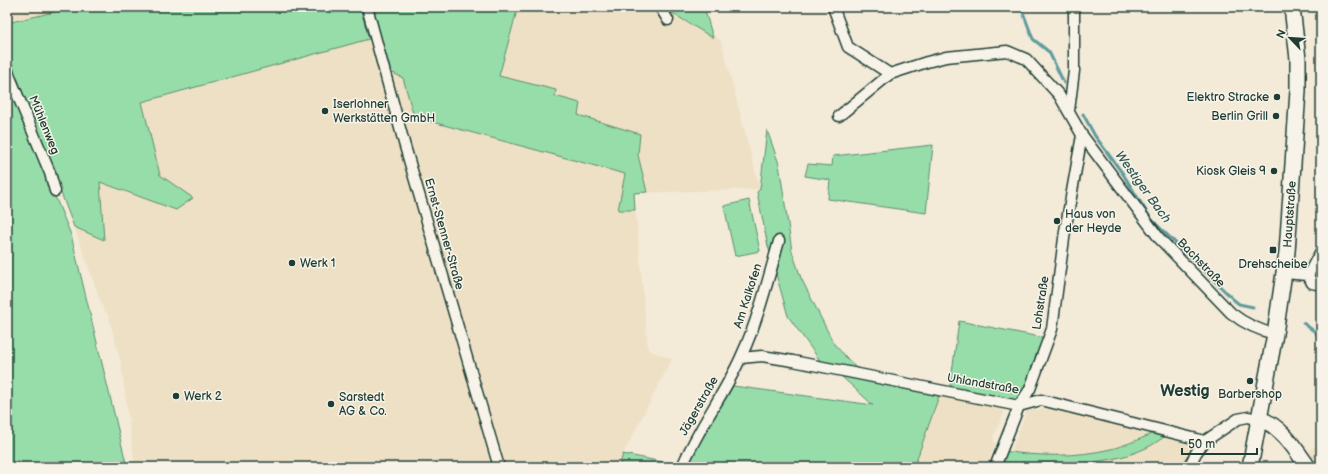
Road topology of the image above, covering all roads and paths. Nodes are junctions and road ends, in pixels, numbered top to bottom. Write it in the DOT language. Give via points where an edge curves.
graph roads {
  1 [pos="367,7"];
  2 [pos="660,7"];
  3 [pos="833,7"];
  4 [pos="1074,7"];
  5 [pos="1292,7"];
  6 [pos="668,20"];
  7 [pos="7,70"];
  8 [pos="890,74"];
  9 [pos="1069,111"];
  10 [pos="839,116"];
  11 [pos="1082,135"];
  12 [pos="55,191"];
  13 [pos="779,241"];
  14 [pos="1321,251"];
  15 [pos="1284,273"];
  16 [pos="1308,275"];
  17 [pos="1321,285"];
  18 [pos="1275,334"];
  19 [pos="741,358"];
  20 [pos="1019,406"];
  21 [pos="1259,419"];
  22 [pos="1205,441"];
  23 [pos="499,467"];
  24 [pos="682,467"];
  25 [pos="995,467"];
  26 [pos="1189,467"];
  27 [pos="1250,467"];
  28 [pos="1308,467"];
  1 -- 23 [label="street, Ernst-Stenner-Straße"];
  2 -- 6 [label="street"];
  3 -- 8 [label="street" via="848,47"];
  4 -- 9 [label="street" via="1074,71"];
  5 -- 15 [label="main road, Hauptstraße" via="1298,59 1298,91"];
  7 -- 12 [label="street, Mühlenweg"];
  8 -- 9 [label="street, Bachstraße" via="946,57 1007,51 1033,65"];
  8 -- 10 [label="street"];
  9 -- 11 [label="street, Bachstraße"];
  11 -- 18 [label="street, Bachstraße" via="1159,238 1231,313 1260,331"];
  11 -- 20 [label="street, Lohstraße" via="1065,231 1052,329 1030,389"];
  13 -- 19 [label="street, Am Kalkofen" via="757,316"];
  14 -- 16 [label="street"];
  15 -- 16 [label="street"];
  15 -- 18 [label="main road, Hauptstraße"];
  16 -- 17 [label="street" via="1312,283"];
  18 -- 21 [label="main road, Hauptstraße"];
  19 -- 20 [label="street, Uhlandstraße" via="762,356 793,361"];
  19 -- 24 [label="street, Jägerstraße" via="690,448"];
  20 -- 22 [label="street, Uhlandstraße" via="1041,400"];
  20 -- 25 [label="street, Lohstraße"];
  21 -- 22 [label="street" via="1238,419"];
  21 -- 27 [label="main road, Hauptstraße"];
  21 -- 28 [label="main road" via="1276,428"];
  22 -- 26 [label="street"];
}
